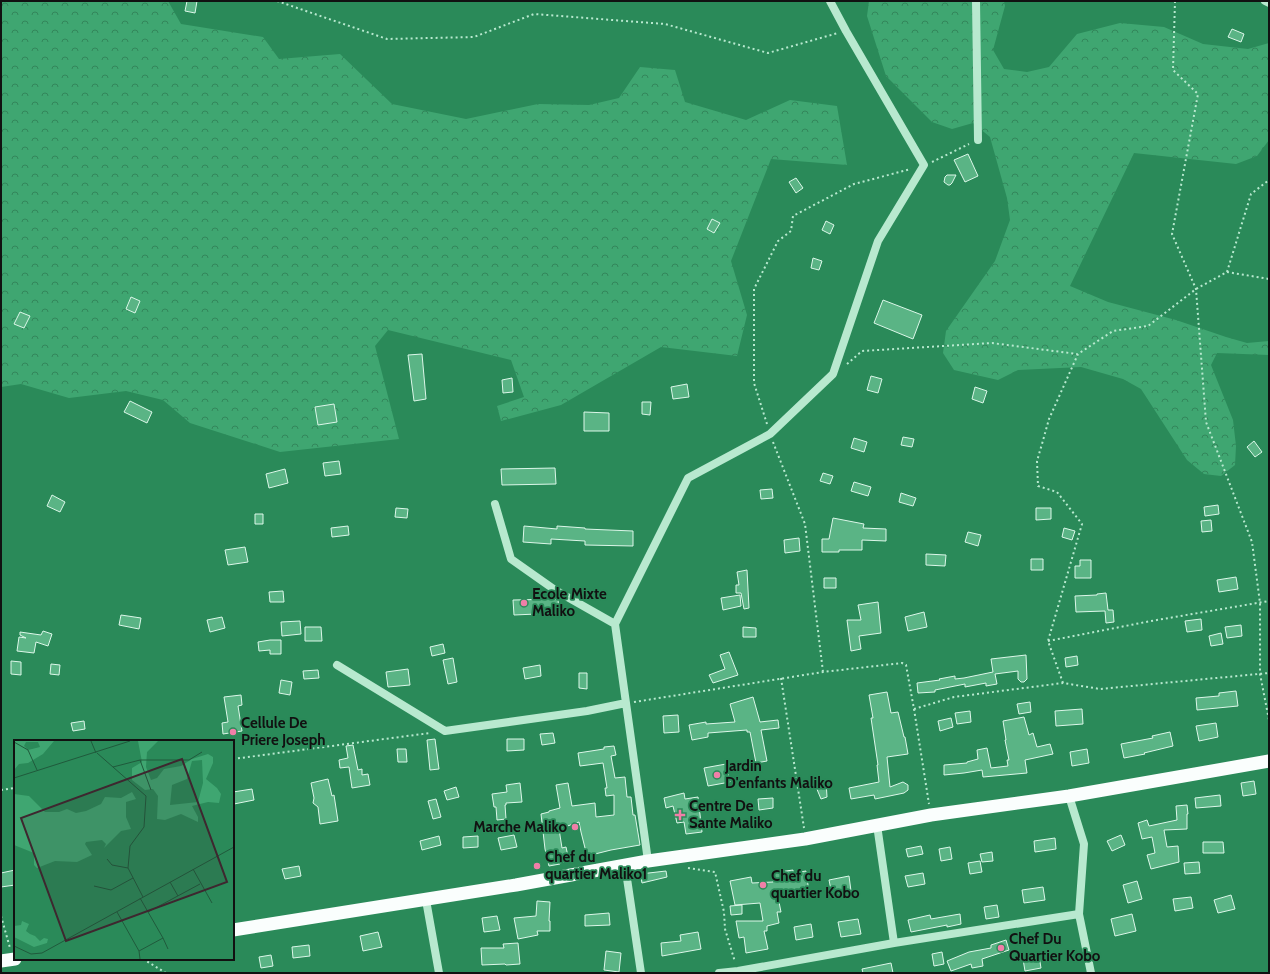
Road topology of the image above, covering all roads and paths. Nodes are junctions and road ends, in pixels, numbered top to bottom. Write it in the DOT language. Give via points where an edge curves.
graph roads {
  1 [pos="277,1"];
  2 [pos="830,1"];
  3 [pos="976,1"];
  4 [pos="1175,1"];
  5 [pos="1265,1"];
  6 [pos="1269,3"];
  7 [pos="846,31"];
  8 [pos="978,140"];
  9 [pos="924,165"];
  10 [pos="1269,180"];
  11 [pos="1226,272"];
  12 [pos="1269,279"];
  13 [pos="1196,289"];
  14 [pos="1078,354"];
  15 [pos="833,374"];
  16 [pos="770,434"];
  17 [pos="495,504"];
  18 [pos="1269,601"];
  19 [pos="1260,603"];
  20 [pos="615,624"];
  21 [pos="1048,641"];
  22 [pos="337,665"];
  23 [pos="823,672"];
  24 [pos="1269,673"];
  25 [pos="1260,674"];
  26 [pos="781,678"];
  27 [pos="1063,684"];
  28 [pos="626,703"];
  29 [pos="914,709"];
  30 [pos="1269,720"];
  31 [pos="445,731"];
  32 [pos="234,759"];
  33 [pos="1269,761"];
  34 [pos="14,788"];
  35 [pos="1,790"];
  36 [pos="1069,796"];
  37 [pos="931,815"];
  38 [pos="877,825"];
  39 [pos="805,839"];
  40 [pos="648,861"];
  41 [pos="625,865"];
  42 [pos="685,868"];
  43 [pos="426,900"];
  44 [pos="1079,914"];
  45 [pos="1,916"];
  46 [pos="234,930"];
  47 [pos="894,943"];
  48 [pos="10,960"];
  49 [pos="145,960"];
  50 [pos="738,971"];
  51 [pos="166,973"];
  52 [pos="439,973"];
  53 [pos="641,973"];
  54 [pos="719,973"];
  55 [pos="1091,973"];
  1 -- 7 [label="path" via="387,39 474,37 534,14 665,24 768,53"];
  2 -- 7 [label="street"];
  3 -- 8 [label="street"];
  4 -- 13 [label="path" via="1173,70 1198,94 1172,234"];
  5 -- 6 [label="street"];
  7 -- 9 [label="street"];
  8 -- 9 [label="path"];
  9 -- 15 [label="street" via="878,241"];
  9 -- 16 [label="path" via="854,184 793,216 791,231 778,241 754,289 754,383"];
  10 -- 11 [label="path" via="1251,194"];
  11 -- 12 [label="path"];
  11 -- 13 [label="path"];
  13 -- 14 [label="path" via="1148,326 1113,331"];
  13 -- 19 [label="path" via="1206,422 1252,542"];
  14 -- 15 [label="path" via="992,343 862,351"];
  14 -- 21 [label="path" via="1049,419 1037,461 1038,486 1056,492 1082,524"];
  15 -- 16 [label="street"];
  16 -- 20 [label="street" via="688,478"];
  16 -- 23 [label="path" via="805,524"];
  17 -- 20 [label="street" via="511,559 555,590"];
  18 -- 19 [label="path"];
  19 -- 21 [label="path"];
  19 -- 25 [label="path"];
  20 -- 28 [label="street"];
  21 -- 27 [label="path"];
  22 -- 31 [label="street"];
  23 -- 26 [label="path"];
  23 -- 29 [label="path" via="902,663 906,666"];
  24 -- 25 [label="path"];
  25 -- 27 [label="path" via="1100,689"];
  25 -- 30 [label="path"];
  26 -- 28 [label="path"];
  26 -- 39 [label="path"];
  27 -- 29 [label="path" via="954,697"];
  28 -- 31 [label="street"];
  28 -- 40 [label="street"];
  29 -- 37 [label="path"];
  31 -- 32 [label="path"];
  33 -- 36 [label="main road"];
  34 -- 35 [label="path"];
  36 -- 37 [label="main road"];
  36 -- 44 [label="street" via="1084,844"];
  37 -- 38 [label="main road"];
  38 -- 39 [label="main road"];
  38 -- 47 [label="street"];
  39 -- 40 [label="main road"];
  40 -- 41 [label="main road"];
  41 -- 43 [label="main road"];
  41 -- 53 [label="street"];
  42 -- 50 [label="path" via="716,872 725,929"];
  43 -- 46 [label="main road"];
  43 -- 52 [label="street"];
  44 -- 47 [label="street"];
  44 -- 55 [label="street"];
  45 -- 48 [label="path"];
  47 -- 50 [label="street"];
  49 -- 51 [label="path"];
  50 -- 54 [label="street"];
}
